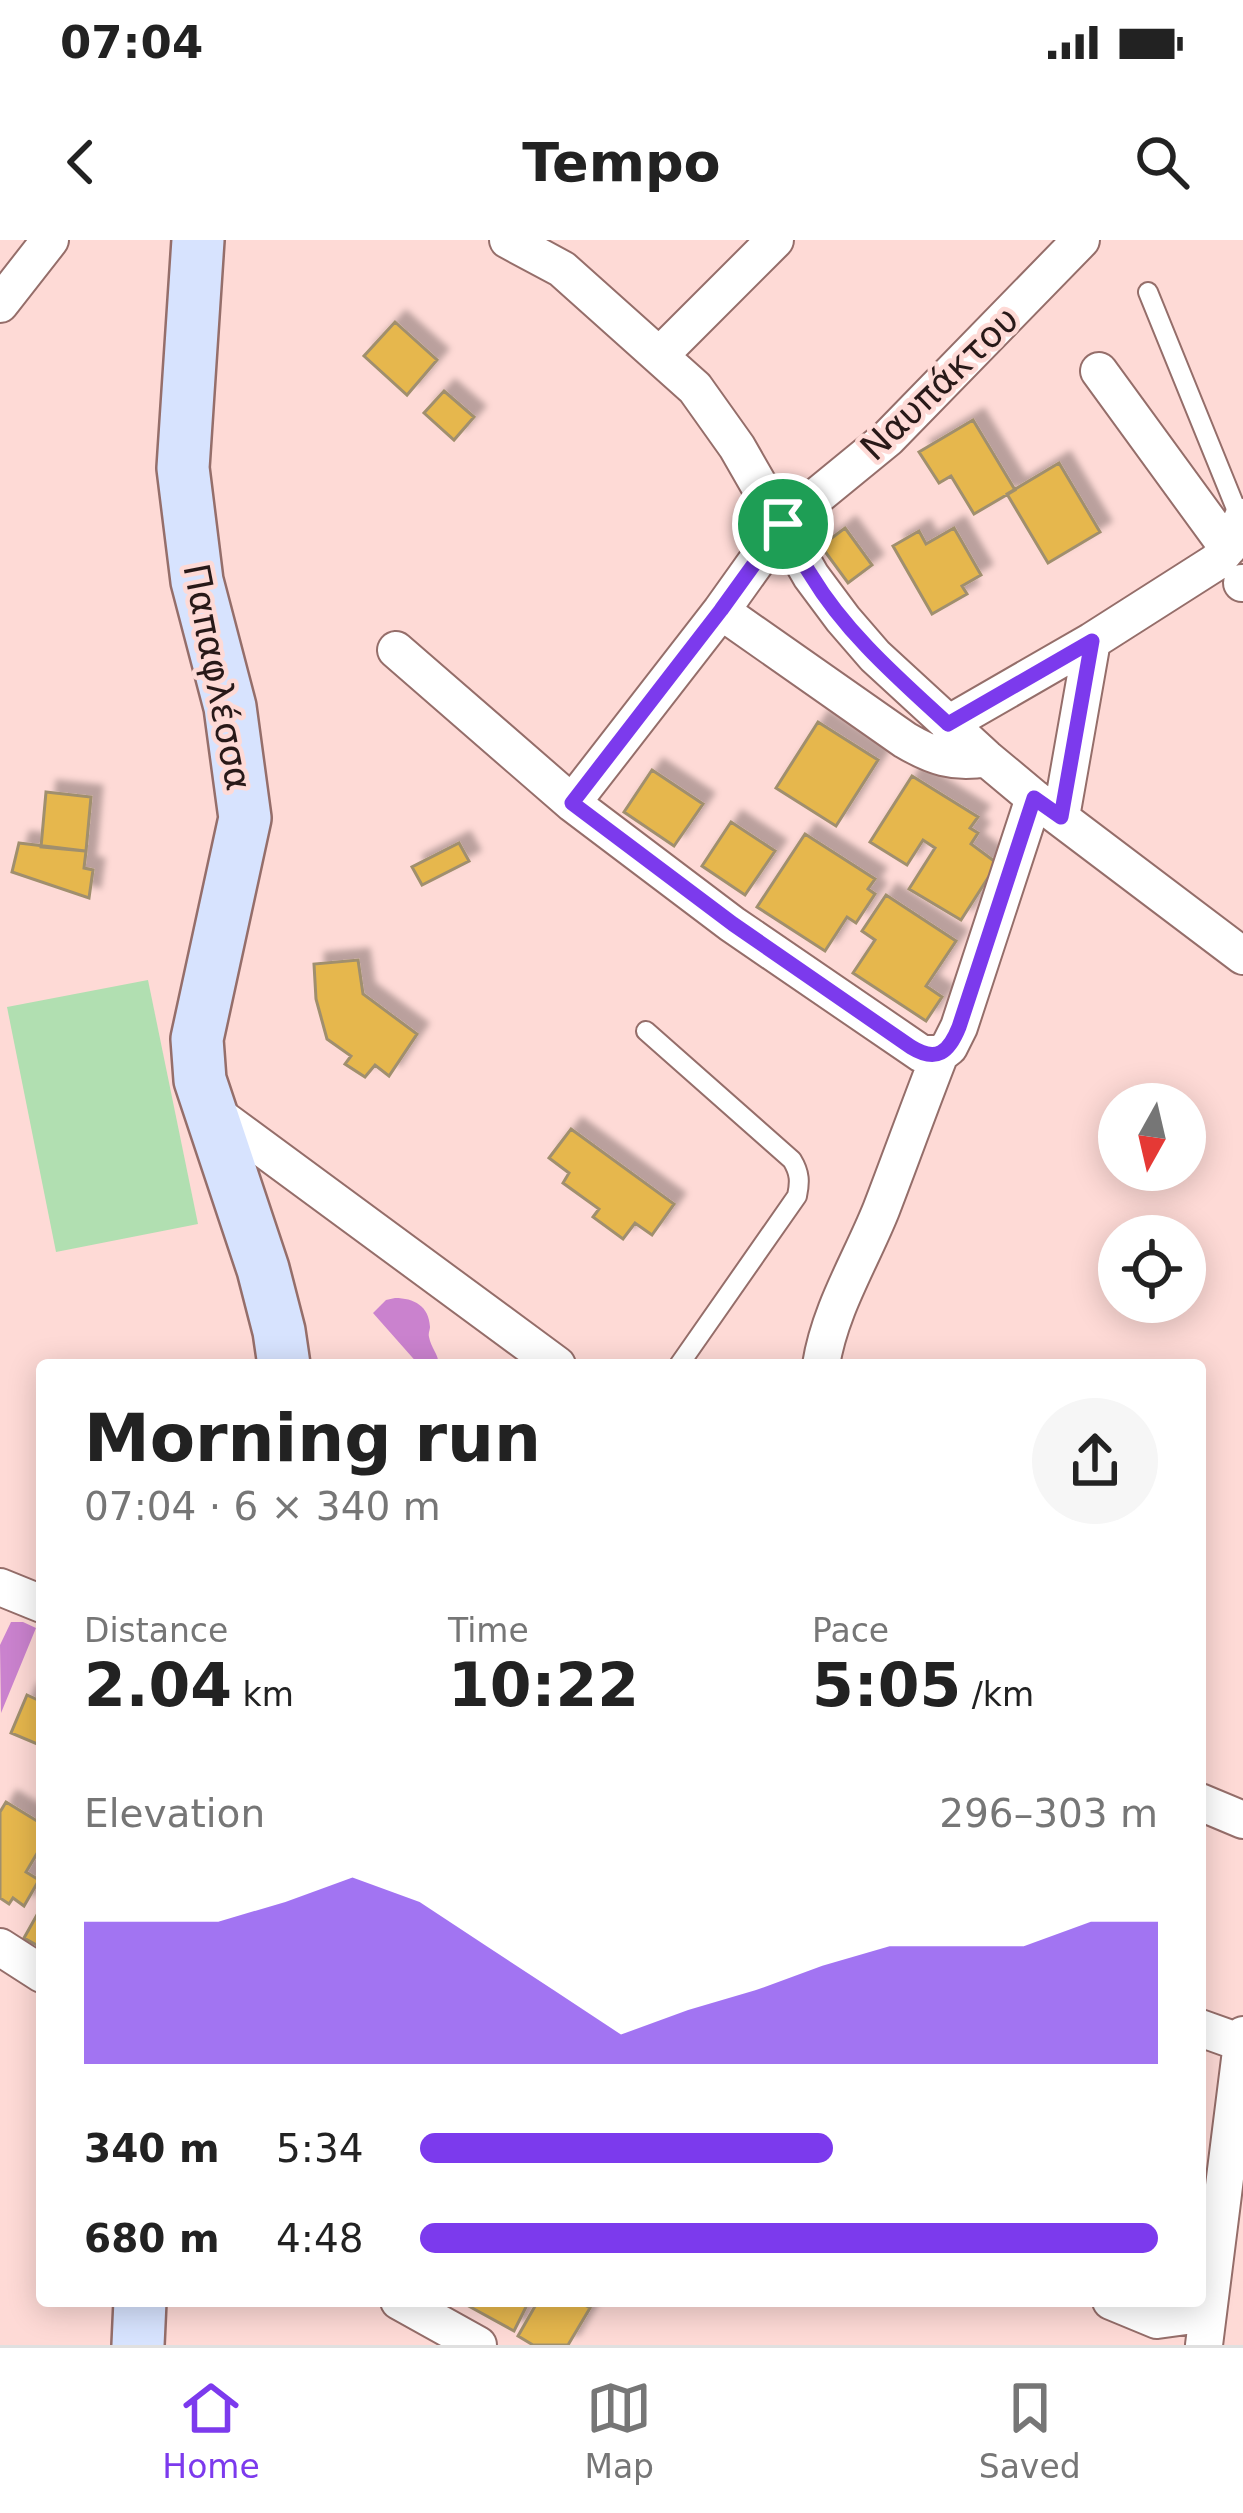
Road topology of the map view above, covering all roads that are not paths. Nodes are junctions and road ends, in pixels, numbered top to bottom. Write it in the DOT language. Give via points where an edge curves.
graph roads {
  1 [pos="50,240"];
  2 [pos="198,240"];
  3 [pos="508,240"];
  4 [pos="776,240"];
  5 [pos="1081,240"];
  6 [pos="1148,292"];
  7 [pos="0,304"];
  8 [pos="660,356"];
  9 [pos="1099,371"];
  10 [pos="783,524"];
  11 [pos="1237,556"];
  12 [pos="721,610"];
  13 [pos="1092,641"];
  14 [pos="396,650"];
  15 [pos="948,724"];
  16 [pos="986,758"];
  17 [pos="572,803"];
  18 [pos="1048,807"];
  19 [pos="1243,956"];
  20 [pos="646,1030"];
  21 [pos="940,1054"];
  22 [pos="208,1108"];
  23 [pos="283,1359"];
  24 [pos="549,1359"];
  25 [pos="683,1359"];
  26 [pos="822,1359"];
  27 [pos="0,1587"];
  28 [pos="36,1602"];
  29 [pos="1206,1805"];
  30 [pos="1243,1820"];
  31 [pos="0,1947"];
  32 [pos="36,1970"];
  33 [pos="1206,2030"];
  34 [pos="1242,2039"];
  35 [pos="140,2307"];
  36 [pos="410,2307"];
  37 [pos="1123,2307"];
  38 [pos="1206,2329"];
  39 [pos="138,2345"];
  40 [pos="478,2345"];
  1 -- 7 [label="street"];
  2 -- 22 [label="street, Παπαφλέσσα" via="183,468 245,818 197,1039"];
  3 -- 8 [label="street" via="562,269"];
  4 -- 8 [label="street"];
  5 -- 10 [label="street, Ναυπάκτου" via="888,438"];
  6 -- 11 [label="lane"];
  8 -- 10 [label="street" via="718,419"];
  9 -- 11 [label="street"];
  10 -- 12 [label="street, Ναυπάκτου"];
  10 -- 15 [label="street" via="843,619"];
  11 -- 13 [label="street"];
  12 -- 16 [label="street" via="931,755"];
  12 -- 17 [label="street, Ναυπάκτου"];
  13 -- 15 [label="street"];
  13 -- 18 [label="street"];
  14 -- 17 [label="street"];
  15 -- 16 [label="street"];
  16 -- 18 [label="street"];
  17 -- 21 [label="street" via="911,1047"];
  18 -- 19 [label="street"];
  18 -- 21 [label="street" via="959,1027"];
  20 -- 25 [label="lane" via="792,1160 800,1182"];
  21 -- 26 [label="street"];
  22 -- 23 [label="street, Παπαφλέσσα" via="263,1269"];
  22 -- 24 [label="street"];
  27 -- 28 [label="street"];
  29 -- 30 [label="street"];
  31 -- 32 [label="street"];
  33 -- 34 [label="street"];
  34 -- 38 [label="street"];
  35 -- 39 [label="street"];
  36 -- 40 [label="street"];
  37 -- 38 [label="street"];
}
